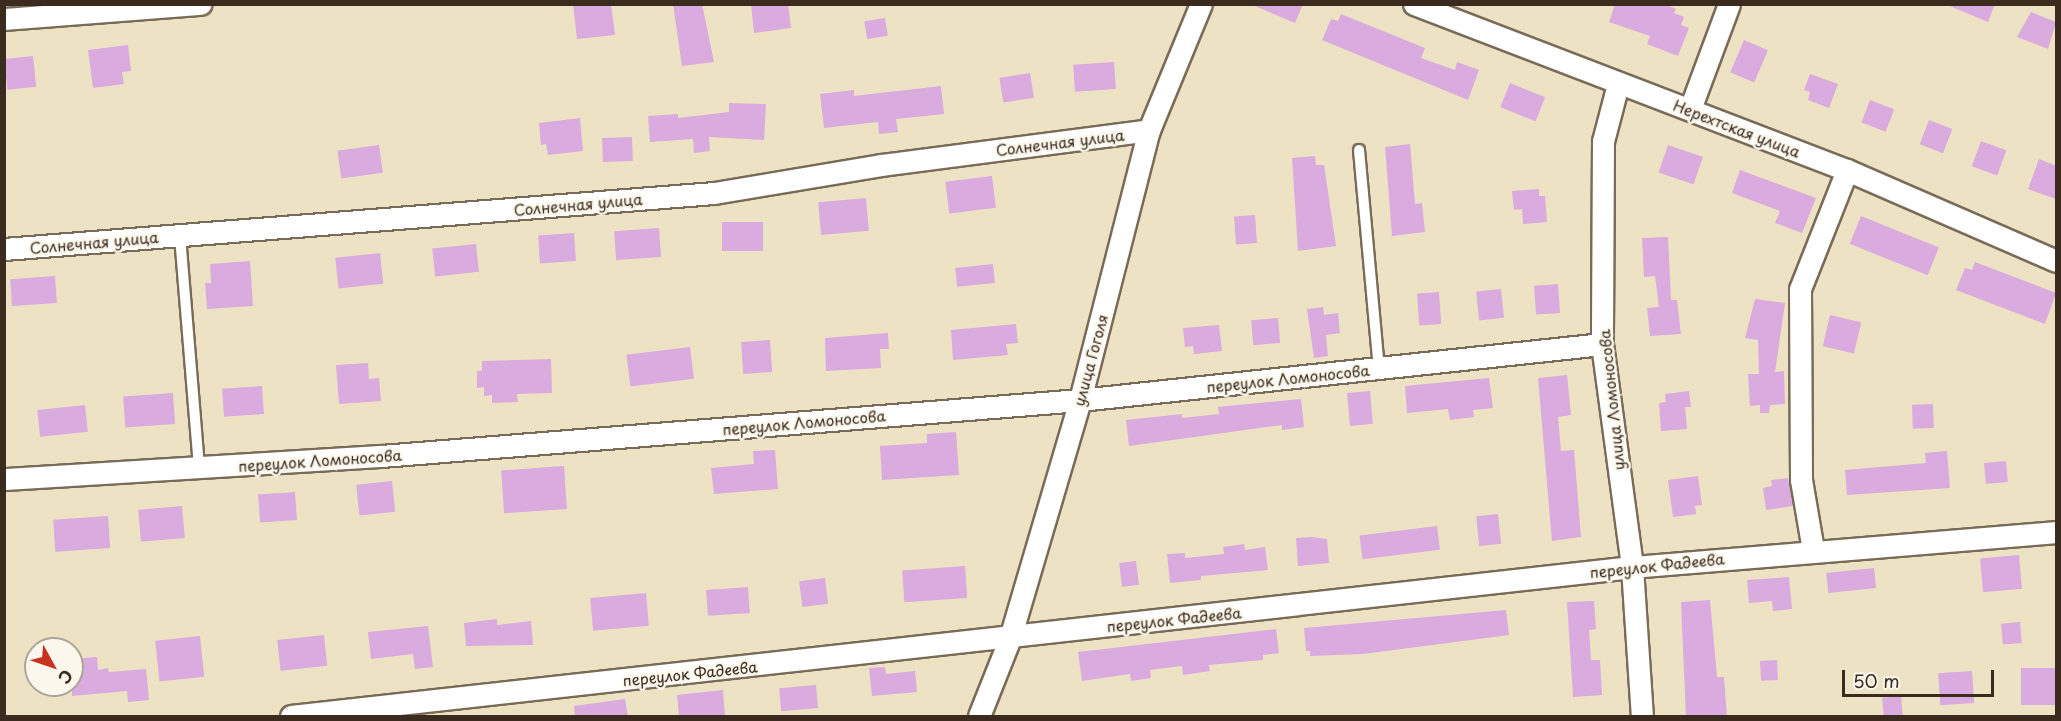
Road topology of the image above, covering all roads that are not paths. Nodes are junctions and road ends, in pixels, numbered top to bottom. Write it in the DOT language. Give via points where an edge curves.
graph roads {
  1 [pos="200,4"];
  2 [pos="1201,4"];
  3 [pos="1414,4"];
  4 [pos="1729,4"];
  5 [pos="4,19"];
  6 [pos="1618,84"];
  7 [pos="1690,109"];
  8 [pos="1149,130"];
  9 [pos="1359,150"];
  10 [pos="1848,170"];
  11 [pos="180,236"];
  12 [pos="4,249"];
  13 [pos="2056,261"];
  14 [pos="1602,344"];
  15 [pos="1379,368"];
  16 [pos="1080,400"];
  17 [pos="199,468"];
  18 [pos="4,479"];
  19 [pos="2056,532"];
  20 [pos="1813,550"];
  21 [pos="1632,567"];
  22 [pos="1010,638"];
  23 [pos="291,717"];
  24 [pos="979,717"];
  25 [pos="1642,717"];
  1 -- 5 [label="street"];
  2 -- 8 [label="street, улица Гоголя"];
  3 -- 6 [label="street, Нерехтская улица"];
  4 -- 7 [label="street"];
  6 -- 7 [label="street, Нерехтская улица"];
  6 -- 14 [label="street, улица Ломоносова" via="1603,141"];
  7 -- 10 [label="street, Нерехтская улица"];
  8 -- 11 [label="street, Солнечная улица" via="881,165 714,193"];
  8 -- 16 [label="street, улица Гоголя"];
  9 -- 15 [label="lane"];
  10 -- 13 [label="street, Нерехтская улица"];
  10 -- 20 [label="street" via="1800,289 1801,480"];
  11 -- 12 [label="street, Солнечная улица"];
  11 -- 17 [label="lane"];
  14 -- 15 [label="street, переулок Ломоносова"];
  14 -- 21 [label="street, улица Ломоносова"];
  15 -- 16 [label="street, переулок Ломоносова"];
  16 -- 17 [label="street, переулок Ломоносова"];
  16 -- 22 [label="street, улица Гоголя"];
  17 -- 18 [label="street, переулок Ломоносова"];
  19 -- 20 [label="street, переулок Фадеева"];
  20 -- 21 [label="street, переулок Фадеева"];
  21 -- 22 [label="street, переулок Фадеева"];
  21 -- 25 [label="street, улица Ломоносова"];
  22 -- 23 [label="street, переулок Фадеева"];
  22 -- 24 [label="street, улица Гоголя"];
}
